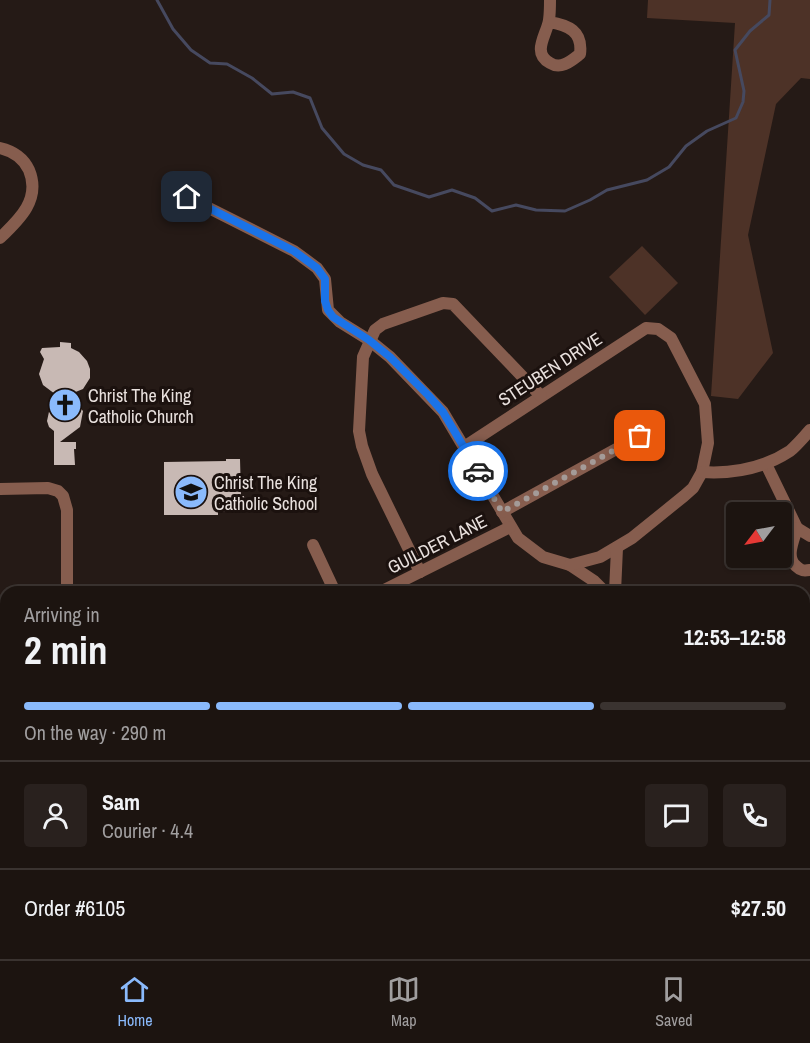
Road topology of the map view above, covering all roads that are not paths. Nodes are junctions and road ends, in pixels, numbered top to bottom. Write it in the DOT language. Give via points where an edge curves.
graph roads {
  1 [pos="550,0"];
  2 [pos="549,22"];
  3 [pos="0,148"];
  4 [pos="187,197"];
  5 [pos="0,238"];
  6 [pos="369,340"];
  7 [pos="541,396"];
  8 [pos="810,430"];
  9 [pos="640,436"];
  10 [pos="464,447"];
  11 [pos="766,464"];
  12 [pos="702,472"];
  13 [pos="0,489"];
  14 [pos="502,512"];
  15 [pos="510,527"];
  16 [pos="797,528"];
  17 [pos="810,536"];
  18 [pos="313,545"];
  19 [pos="617,548"];
  20 [pos="570,565"];
  21 [pos="810,570"];
  22 [pos="420,572"];
  23 [pos="67,586"];
  24 [pos="332,586"];
  25 [pos="392,586"];
  26 [pos="599,586"];
  27 [pos="615,586"];
  1 -- 2 [label="street"];
  3 -- 5 [label="street" via="27,165 34,191 17,222"];
  4 -- 6 [label="street" via="306,259 323,274 325,301 333,317"];
  6 -- 7 [label="street" via="383,324 443,303 453,304"];
  6 -- 10 [label="street" via="443,412"];
  6 -- 22 [label="street" via="363,357 359,431 362,446"];
  7 -- 10 [label="street, STEUBEN DRIVE"];
  7 -- 12 [label="street, STEUBEN DRIVE" via="646,328 658,328 671,338 705,404 708,443"];
  8 -- 11 [label="street" via="791,450"];
  9 -- 14 [label="street"];
  10 -- 14 [label="street"];
  11 -- 12 [label="street" via="732,472"];
  11 -- 16 [label="street"];
  12 -- 19 [label="street" via="693,488"];
  13 -- 23 [label="street" via="48,488 63,496 67,510"];
  14 -- 15 [label="street"];
  15 -- 20 [label="street" via="525,545"];
  15 -- 22 [label="street, GUILDER LANE"];
  16 -- 17 [label="street"];
  16 -- 21 [label="street" via="790,558 799,569"];
  18 -- 24 [label="street"];
  19 -- 20 [label="street"];
  19 -- 27 [label="street"];
  20 -- 26 [label="street"];
  22 -- 25 [label="street, GUILDER LANE"];
}
